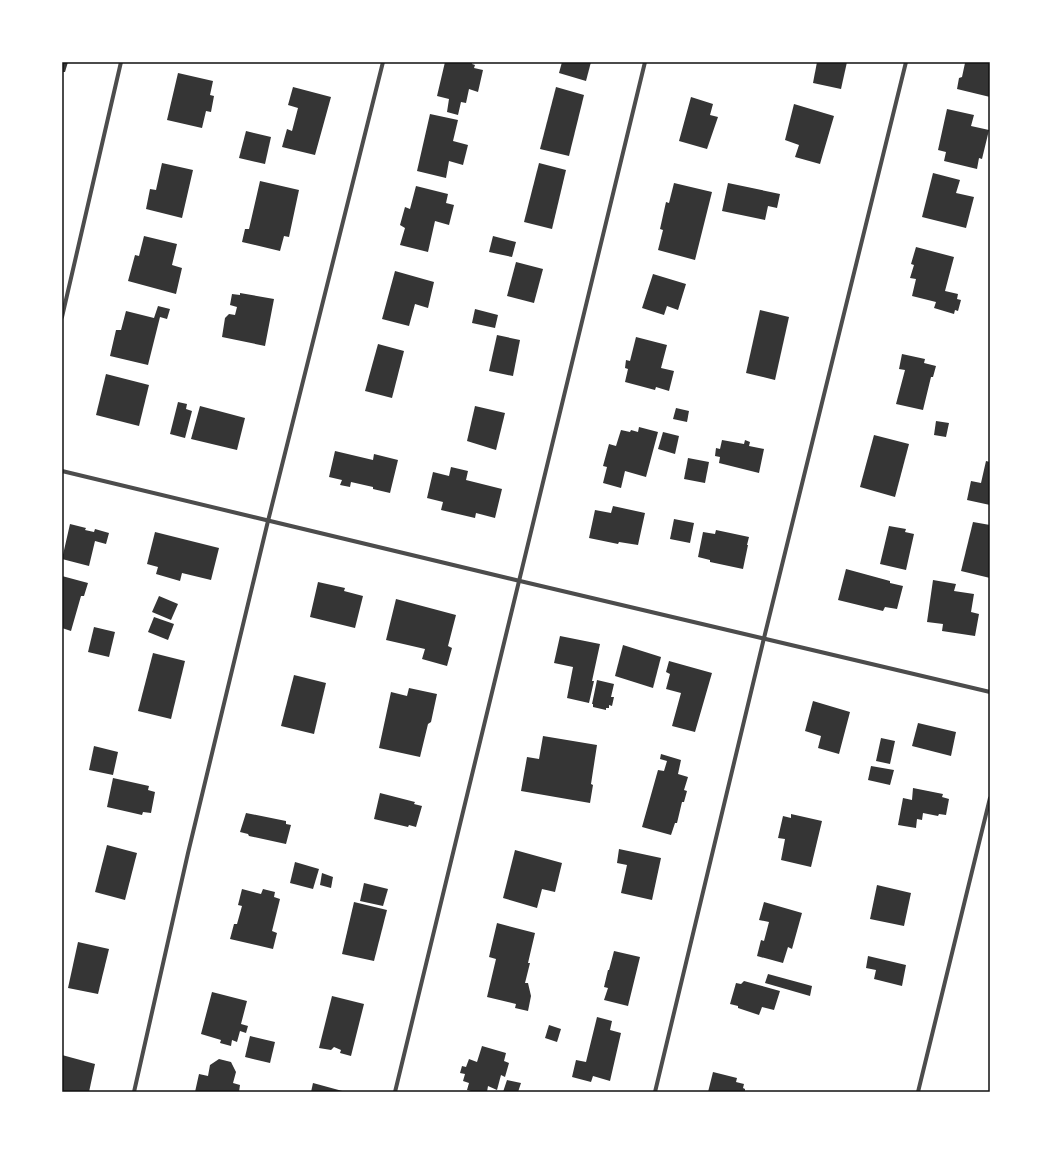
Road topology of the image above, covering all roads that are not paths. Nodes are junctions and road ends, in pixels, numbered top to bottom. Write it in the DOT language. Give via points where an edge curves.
graph roads {
  1 [pos="121,62"];
  2 [pos="383,62"];
  3 [pos="645,62"];
  4 [pos="906,62"];
  5 [pos="62,317"];
  6 [pos="62,471"];
  7 [pos="268,521"];
  8 [pos="520,581"];
  9 [pos="764,638"];
  10 [pos="990,692"];
  11 [pos="990,798"];
  12 [pos="134,1092"];
  13 [pos="395,1092"];
  14 [pos="655,1092"];
  15 [pos="918,1092"];
  1 -- 5 [label="street"];
  2 -- 7 [label="street"];
  3 -- 8 [label="street"];
  4 -- 9 [label="street"];
  6 -- 7 [label="street"];
  7 -- 8 [label="street"];
  7 -- 12 [label="street" via="188,853"];
  8 -- 9 [label="street"];
  8 -- 13 [label="street"];
  9 -- 10 [label="street"];
  9 -- 14 [label="street"];
  11 -- 15 [label="street"];
}
